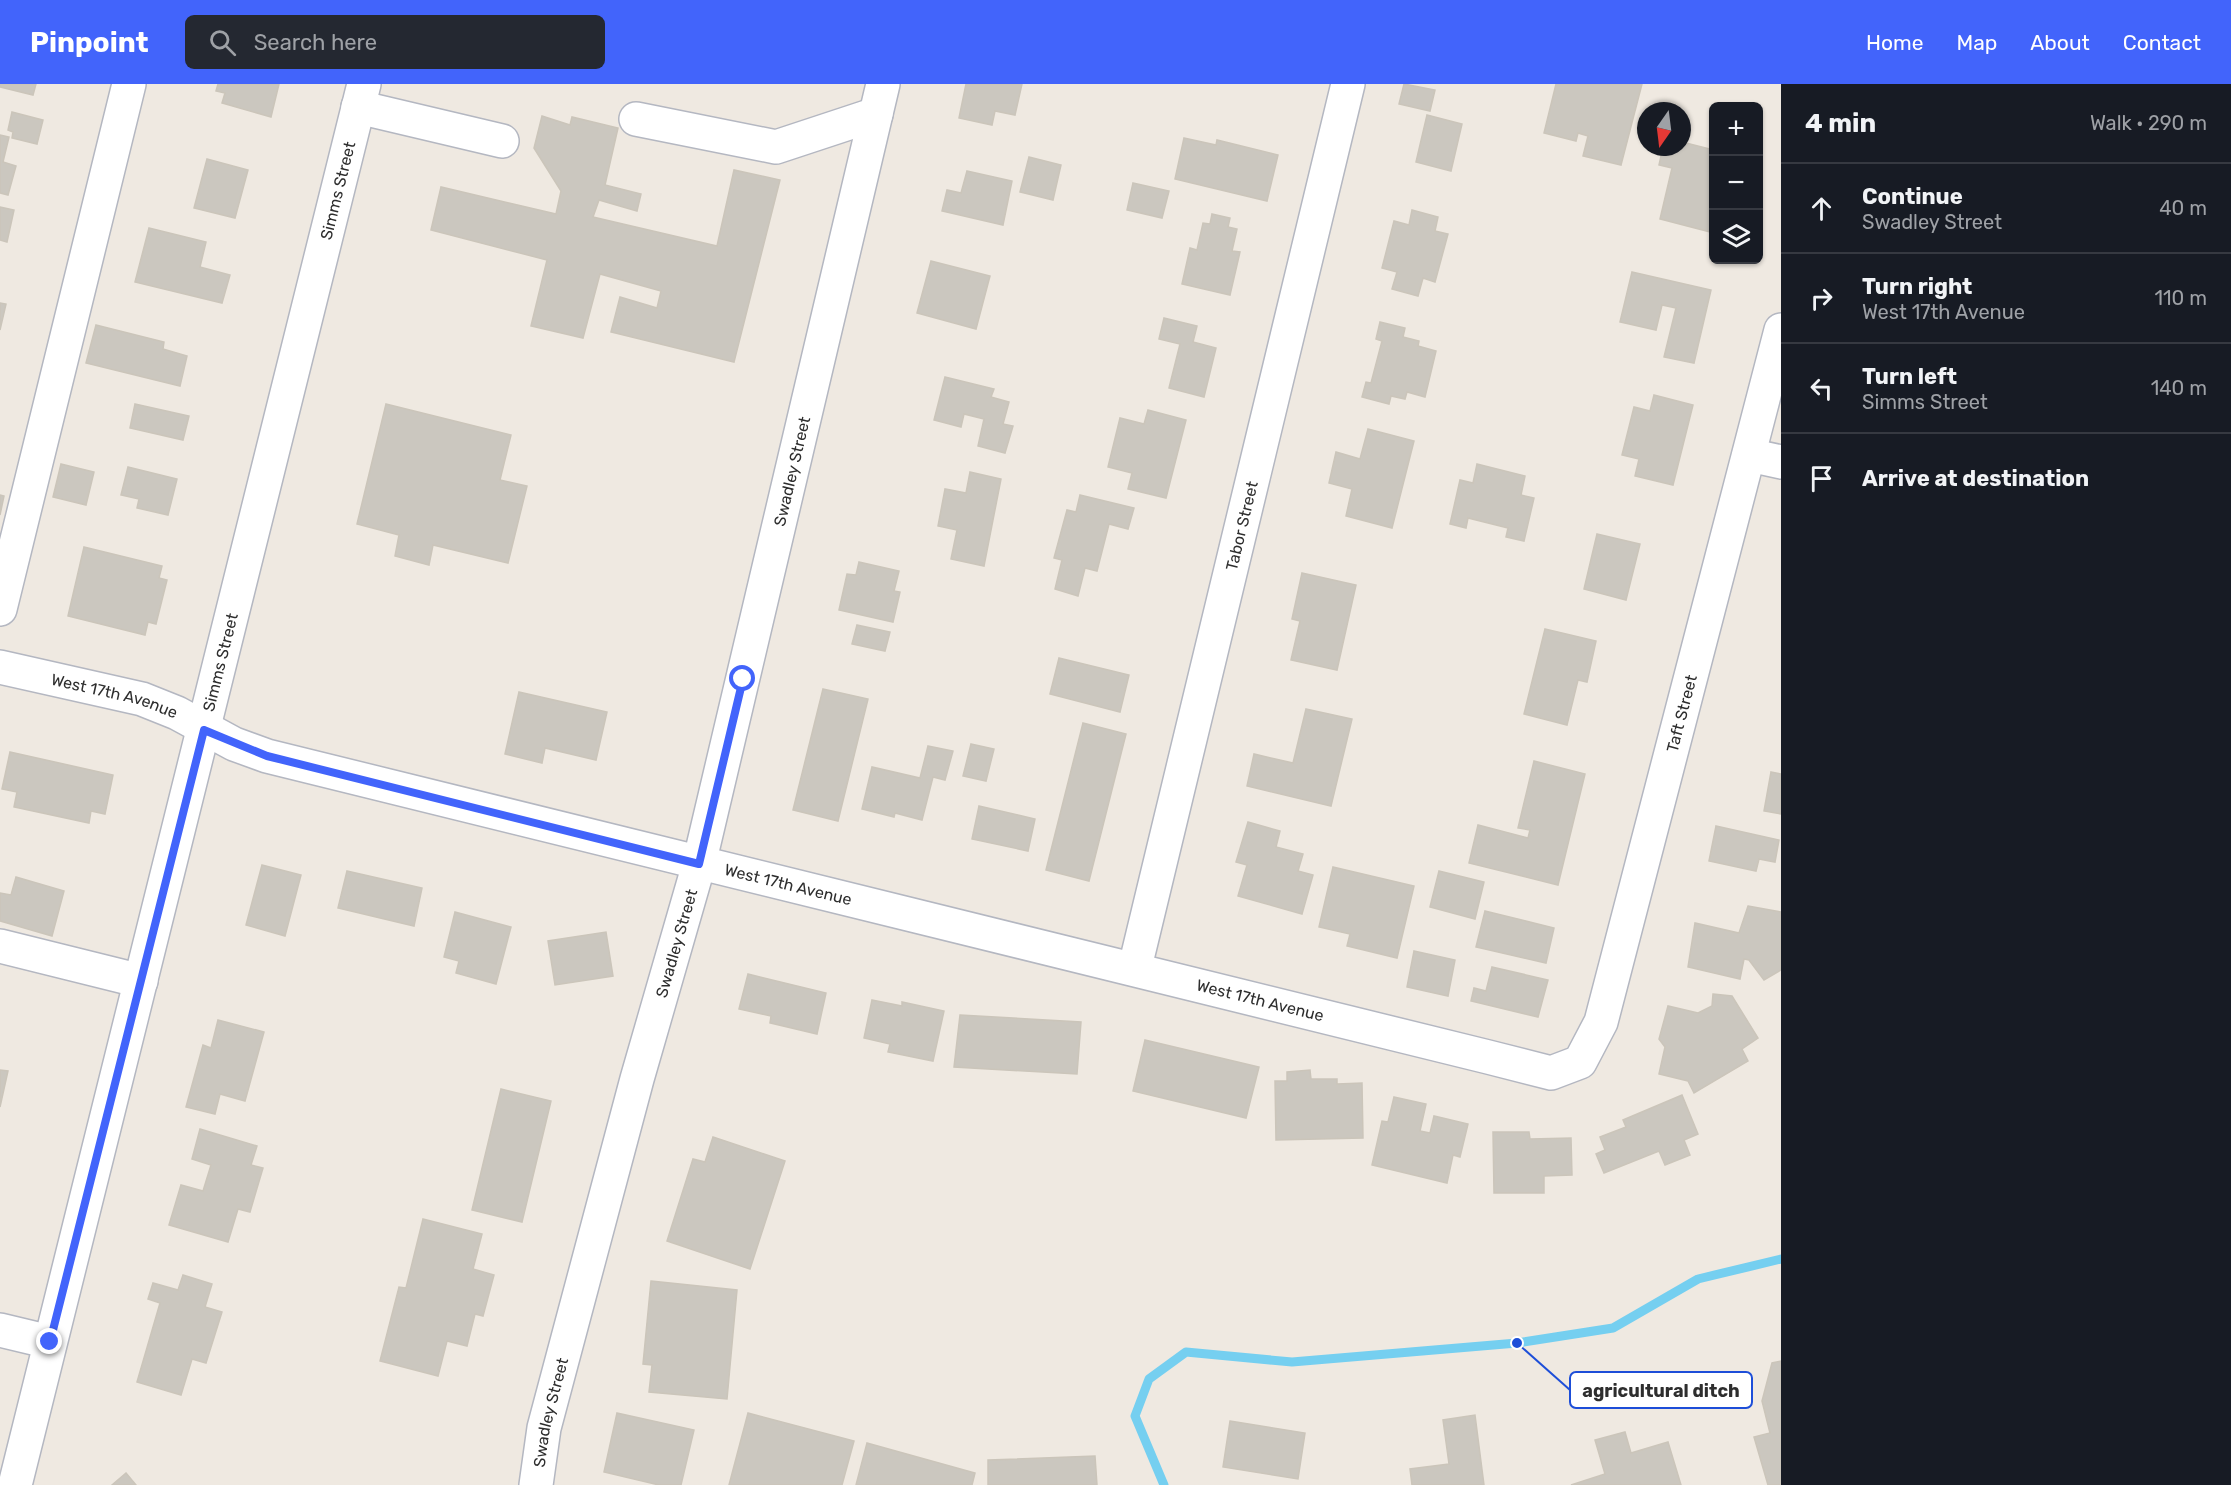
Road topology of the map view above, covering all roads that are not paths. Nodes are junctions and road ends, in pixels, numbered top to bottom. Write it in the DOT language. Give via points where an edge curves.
graph roads {
  1 [pos="129,84"];
  2 [pos="1348,84"];
  3 [pos="361,95"];
  4 [pos="880,99"];
  5 [pos="636,119"];
  6 [pos="502,141"];
  7 [pos="1781,330"];
  8 [pos="1749,454"];
  9 [pos="1781,462"];
  10 [pos="0,609"];
  11 [pos="0,667"];
  12 [pos="204,730"];
  13 [pos="699,864"];
  14 [pos="0,946"];
  15 [pos="1135,967"];
  16 [pos="141,981"];
  17 [pos="1551,1073"];
  18 [pos="0,1330"];
  19 [pos="50,1342"];
  20 [pos="15,1485"];
  21 [pos="536,1485"];
  1 -- 10 [label="street"];
  2 -- 15 [label="street, Tabor Street"];
  3 -- 6 [label="street"];
  3 -- 12 [label="street, Simms Street"];
  4 -- 5 [label="street" via="776,147"];
  4 -- 13 [label="street, Swadley Street"];
  7 -- 8 [label="street, Taft Street"];
  8 -- 9 [label="street"];
  8 -- 17 [label="street, Taft Street" via="1601,1022 1580,1062"];
  11 -- 12 [label="street, West 17th Avenue" via="142,699"];
  12 -- 13 [label="street, West 17th Avenue" via="267,756"];
  12 -- 16 [label="street, Simms Street"];
  13 -- 15 [label="street, West 17th Avenue"];
  13 -- 21 [label="street, Swadley Street" via="544,1428"];
  14 -- 16 [label="street"];
  15 -- 17 [label="street, West 17th Avenue"];
  16 -- 19 [label="street, Simms Street"];
  18 -- 19 [label="street"];
  19 -- 20 [label="street, Simms Street"];
}
